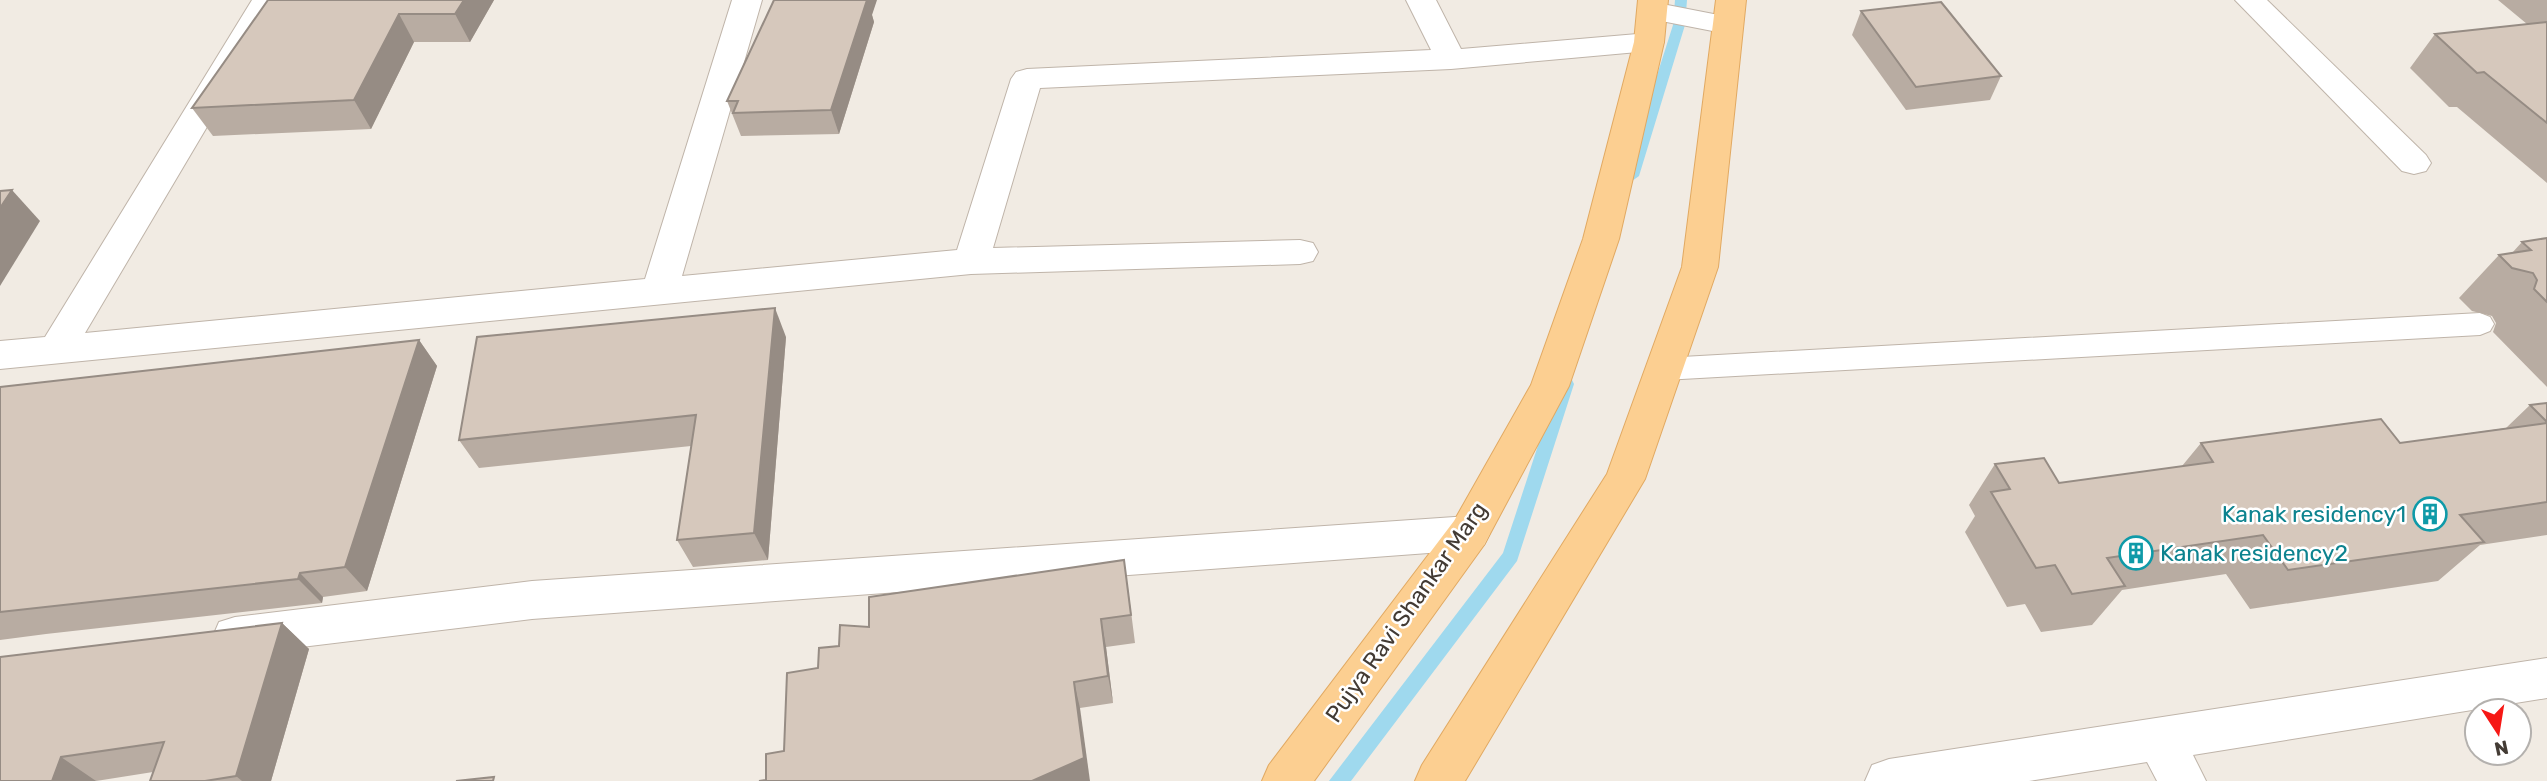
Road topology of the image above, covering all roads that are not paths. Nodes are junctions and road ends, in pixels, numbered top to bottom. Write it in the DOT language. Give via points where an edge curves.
graph roads {
  1 [pos="267,0"];
  2 [pos="747,0"];
  3 [pos="1421,0"];
  4 [pos="2250,0"];
  5 [pos="1729,13"];
  6 [pos="1651,18"];
  7 [pos="1451,59"];
  8 [pos="2414,163"];
  9 [pos="1300,252"];
  10 [pos="971,261"];
  11 [pos="660,291"];
  12 [pos="2480,324"];
  13 [pos="56,349"];
  14 [pos="0,355"];
  15 [pos="1664,369"];
  16 [pos="1469,533"];
  17 [pos="191,641"];
  18 [pos="2547,678"];
  19 [pos="2159,739"];
  20 [pos="1286,781"];
  21 [pos="1439,781"];
  22 [pos="1889,781"];
  23 [pos="2182,781"];
  1 -- 13 [label="street"];
  2 -- 11 [label="street"];
  3 -- 7 [label="street"];
  4 -- 8 [label="street"];
  5 -- 6 [label="street"];
  5 -- 15 [label="main road" via="1700,267"];
  6 -- 7 [label="street"];
  6 -- 16 [label="main road, Pujya Ravi Shankar Marg" via="1601,239 1549,386"];
  7 -- 10 [label="street" via="1027,79"];
  9 -- 10 [label="street"];
  10 -- 11 [label="street"];
  11 -- 13 [label="street"];
  12 -- 15 [label="lane"];
  13 -- 14 [label="street"];
  15 -- 21 [label="main road" via="1625,479"];
  16 -- 17 [label="street" via="533,600"];
  16 -- 20 [label="main road, Pujya Ravi Shankar Marg"];
  18 -- 19 [label="street"];
  19 -- 22 [label="street"];
  19 -- 23 [label="street"];
}
